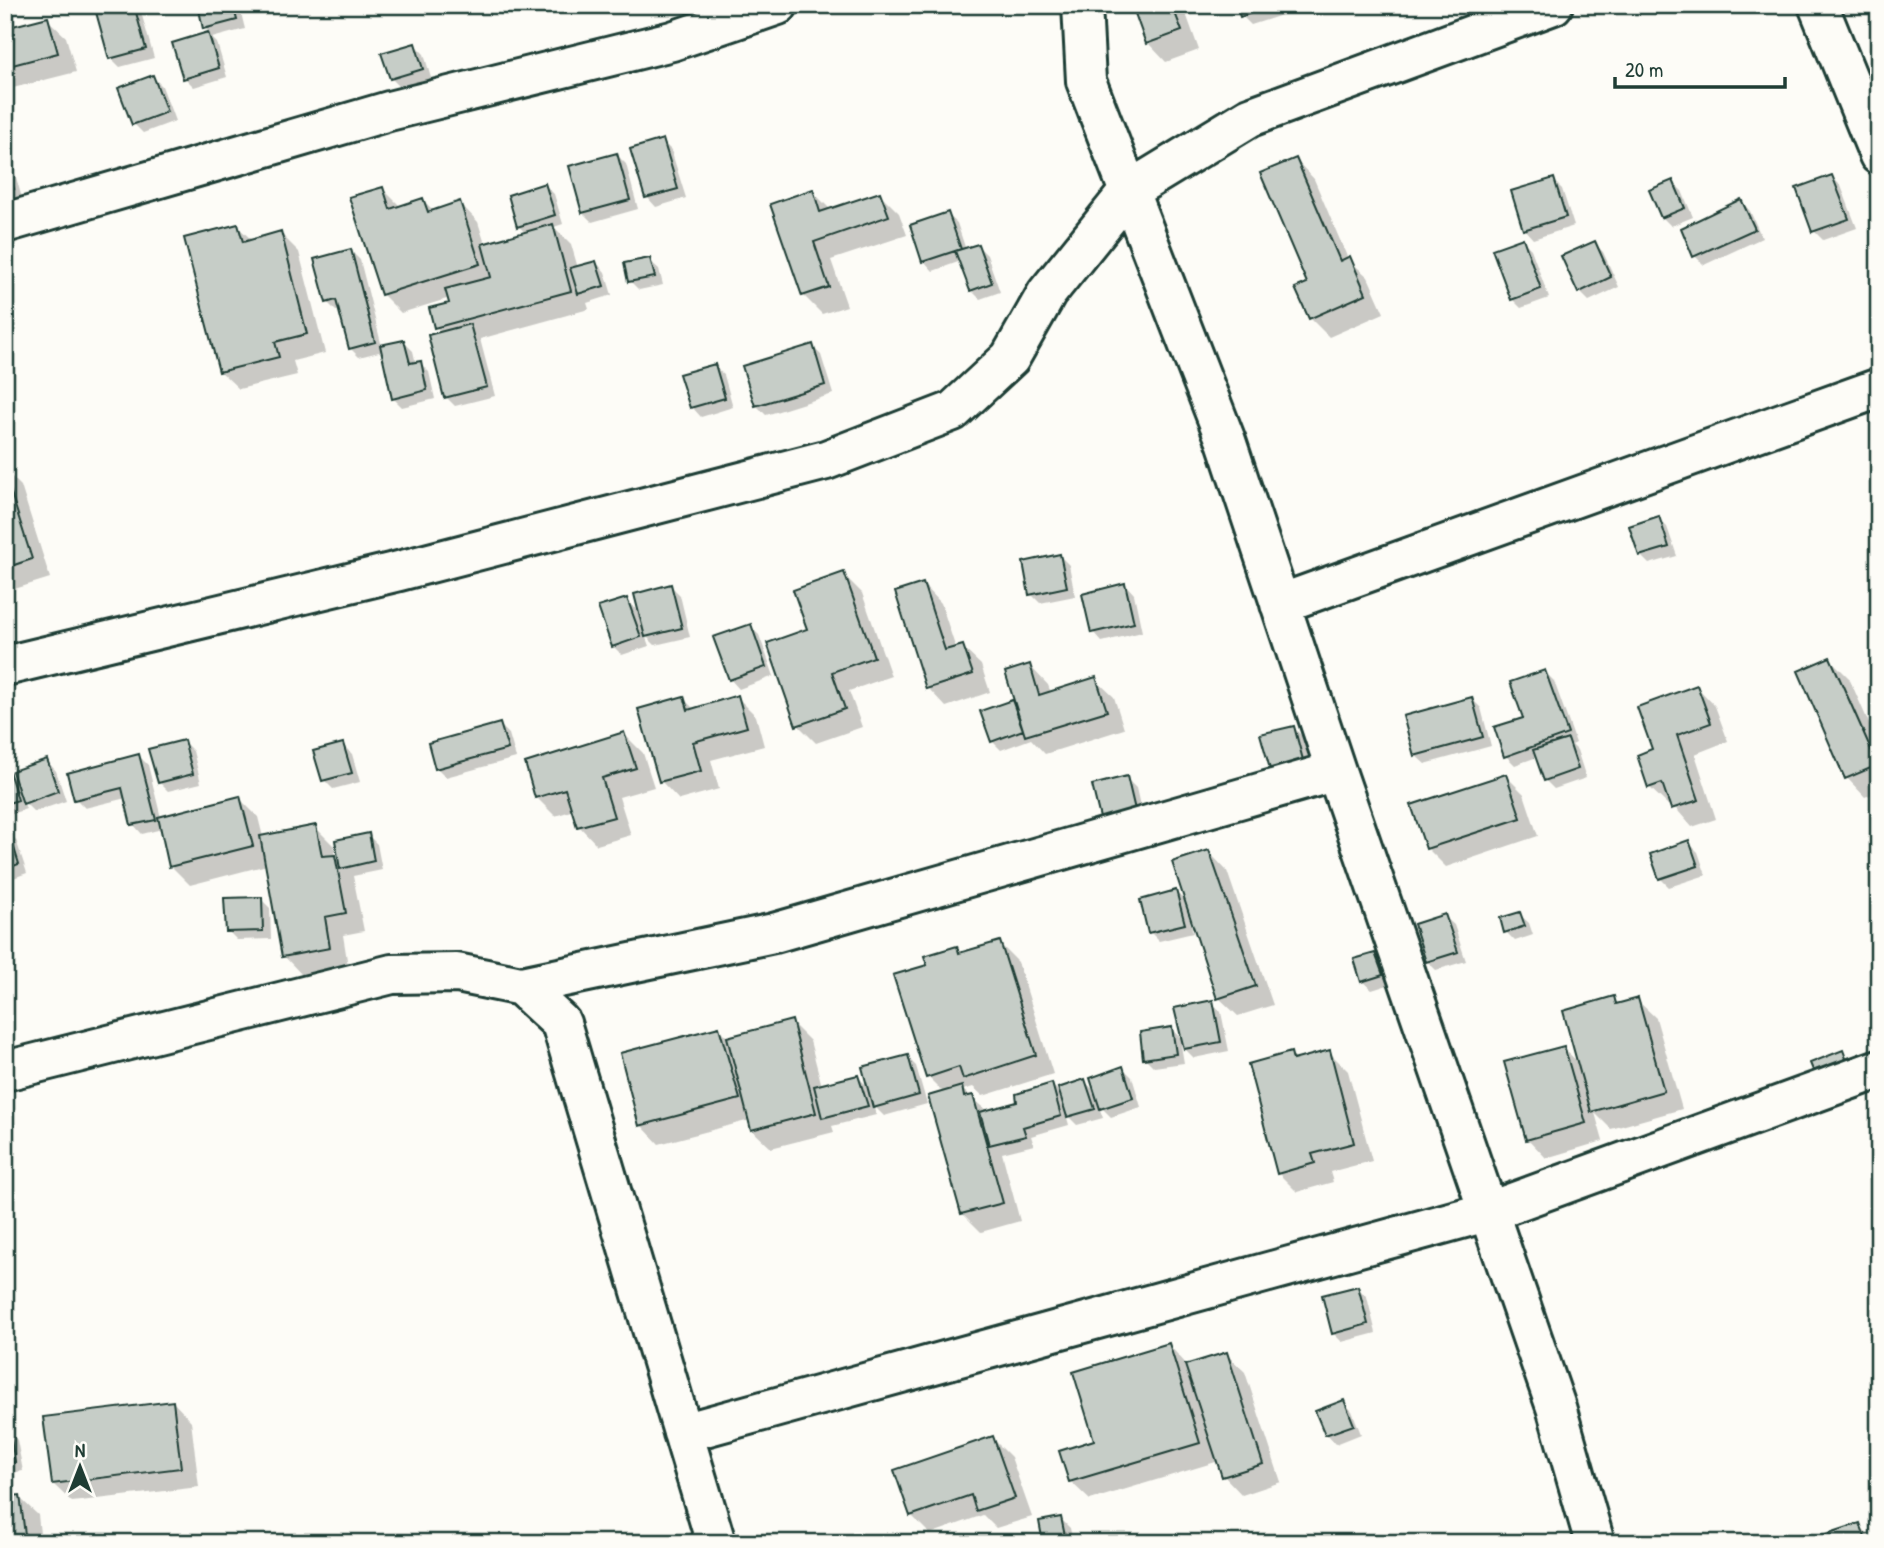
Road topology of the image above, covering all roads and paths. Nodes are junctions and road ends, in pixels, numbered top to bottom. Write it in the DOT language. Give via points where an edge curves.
graph roads {
  1 [pos="778,5"];
  2 [pos="1082,5"];
  3 [pos="1553,5"];
  4 [pos="1818,5"];
  5 [pos="1879,155"];
  6 [pos="1130,190"];
  7 [pos="5,223"];
  8 [pos="1879,388"];
  9 [pos="1280,604"];
  10 [pos="5,666"];
  11 [pos="1336,771"];
  12 [pos="521,986"];
  13 [pos="1879,1069"];
  14 [pos="5,1071"];
  15 [pos="1490,1211"];
  16 [pos="683,1433"];
  17 [pos="716,1543"];
  18 [pos="1595,1543"];
  1 -- 7 [label="street" via="672,41 389,111"];
  2 -- 6 [label="street" via="1086,81"];
  3 -- 6 [label="street" via="1250,117"];
  4 -- 5 [label="street"];
  6 -- 9 [label="street" via="1226,441"];
  6 -- 10 [label="street" via="1046,293 1010,358 953,411 826,460 399,571"];
  8 -- 9 [label="street"];
  9 -- 11 [label="street"];
  11 -- 12 [label="street" via="774,933"];
  11 -- 15 [label="street"];
  12 -- 14 [label="street" via="457,973 392,974"];
  12 -- 16 [label="street" via="561,1023"];
  13 -- 15 [label="street"];
  15 -- 16 [label="street"];
  15 -- 18 [label="street" via="1556,1407"];
  16 -- 17 [label="street"];
}
